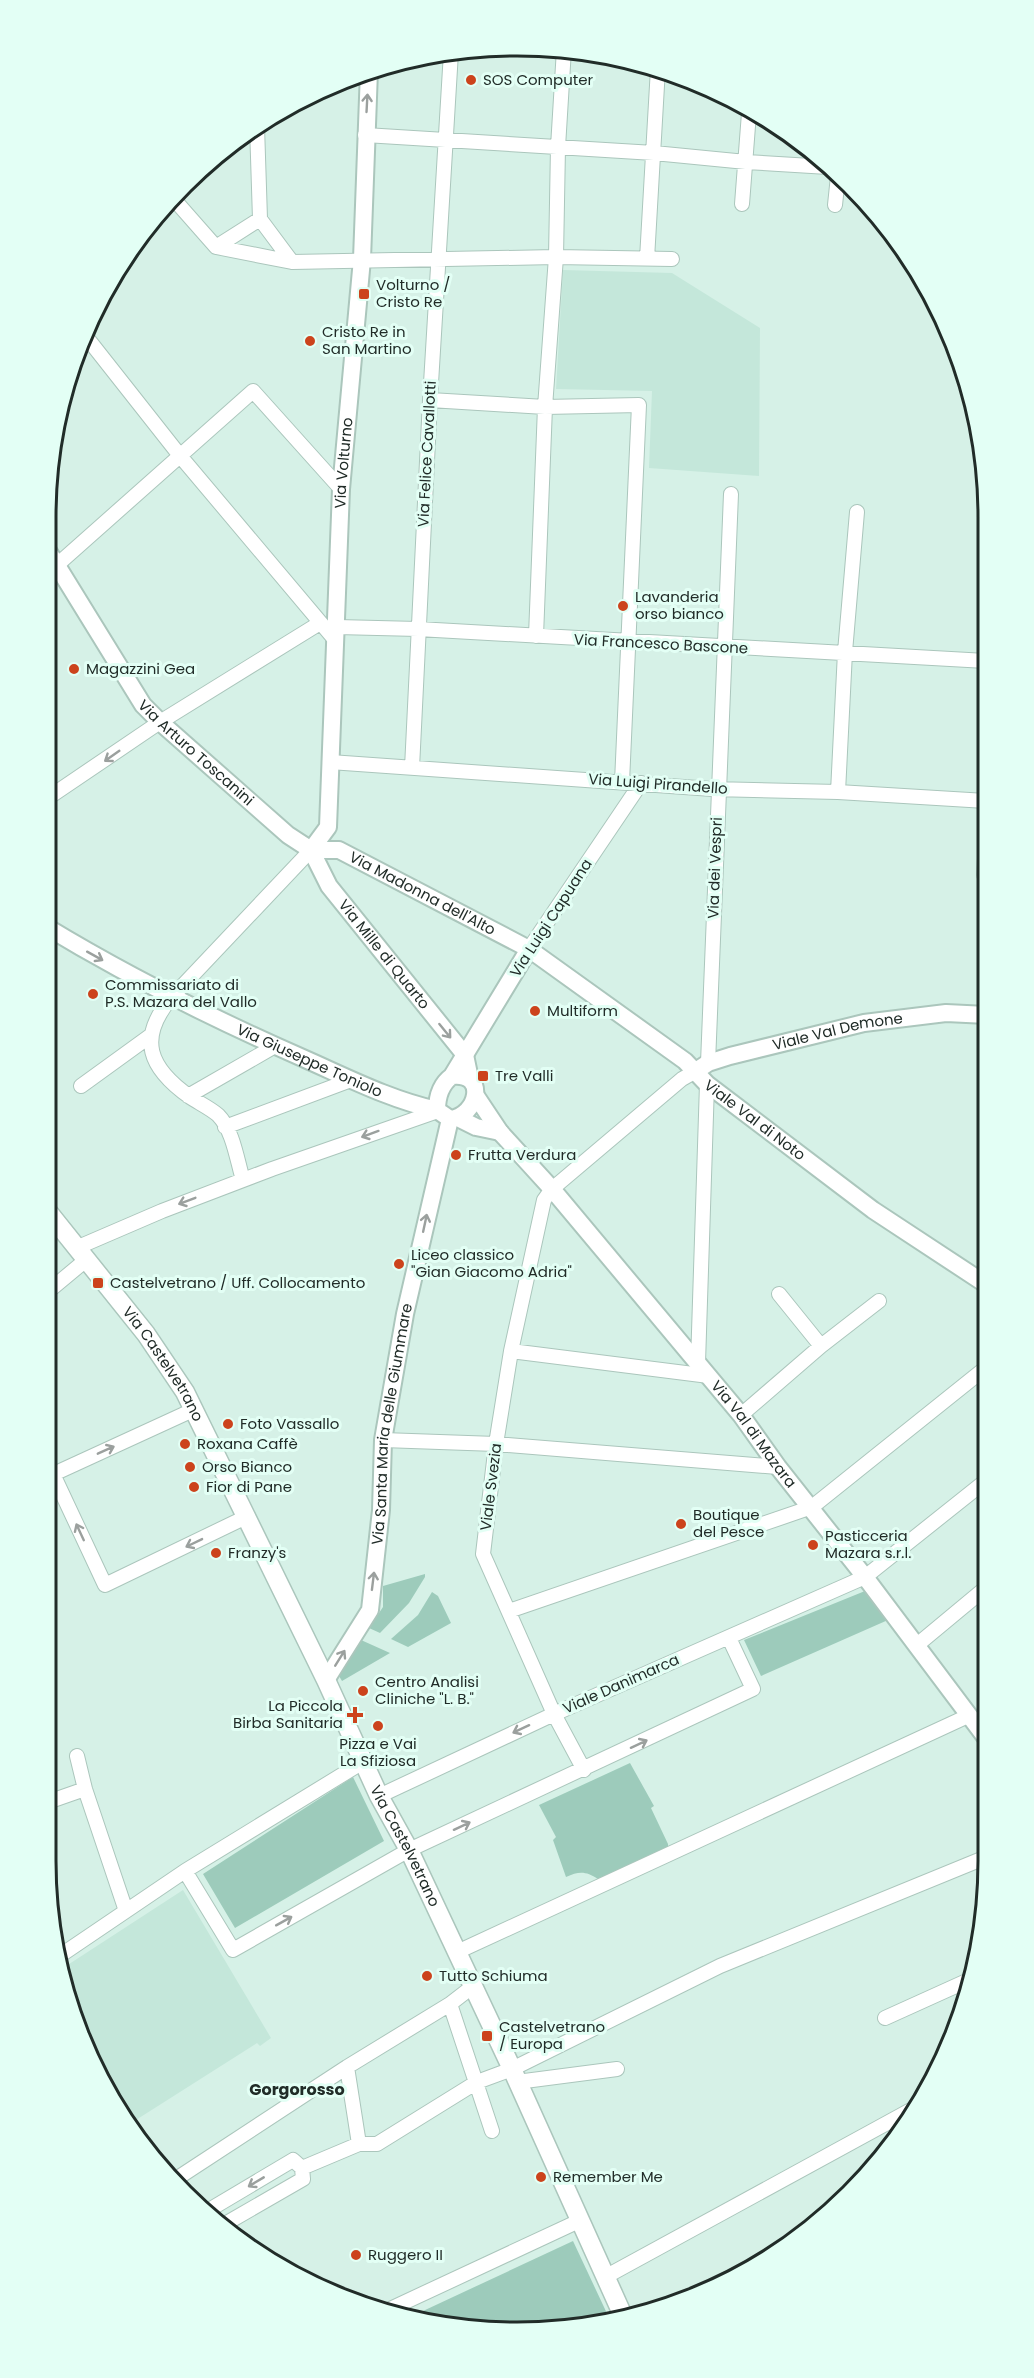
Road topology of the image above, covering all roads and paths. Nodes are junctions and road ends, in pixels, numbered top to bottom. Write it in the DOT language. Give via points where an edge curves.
graph roads {
  1 [pos="563,58"];
  2 [pos="450,60"];
  3 [pos="658,78"];
  4 [pos="368,80"];
  5 [pos="749,117"];
  6 [pos="365,135"];
  7 [pos="257,136"];
  8 [pos="445,141"];
  9 [pos="558,147"];
  10 [pos="654,153"];
  11 [pos="746,162"];
  12 [pos="817,166"];
  13 [pos="837,185"];
  14 [pos="179,204"];
  15 [pos="742,204"];
  16 [pos="835,205"];
  17 [pos="260,219"];
  18 [pos="216,247"];
  19 [pos="556,257"];
  20 [pos="438,258"];
  21 [pos="362,259"];
  22 [pos="672,259"];
  23 [pos="647,260"];
  24 [pos="292,262"];
  25 [pos="90,342"];
  26 [pos="430,400"];
  27 [pos="545,407"];
  28 [pos="181,457"];
  29 [pos="341,489"];
  30 [pos="731,494"];
  31 [pos="856,512"];
  32 [pos="57,565"];
  33 [pos="418,629"];
  34 [pos="331,630"];
  35 [pos="537,636"];
  36 [pos="627,642"];
  37 [pos="726,648"];
  38 [pos="845,652"];
  39 [pos="978,660"];
  40 [pos="159,722"];
  41 [pos="330,762"];
  42 [pos="412,768"];
  43 [pos="622,782"];
  44 [pos="641,783"];
  45 [pos="718,789"];
  46 [pos="838,792"];
  47 [pos="56,793"];
  48 [pos="978,801"];
  49 [pos="311,850"];
  50 [pos="56,932"];
  51 [pos="529,949"];
  52 [pos="171,998"];
  53 [pos="978,1015"];
  54 [pos="150,1036"];
  55 [pos="276,1046"];
  56 [pos="465,1055"];
  57 [pos="702,1067"];
  58 [pos="452,1076"];
  59 [pos="470,1079"];
  60 [pos="351,1080"];
  61 [pos="708,1084"];
  62 [pos="81,1086"];
  63 [pos="188,1096"];
  64 [pos="476,1096"];
  65 [pos="439,1115"];
  66 [pos="225,1127"];
  67 [pos="503,1135"];
  68 [pos="243,1180"];
  69 [pos="552,1189"];
  70 [pos="56,1222"];
  71 [pos="81,1254"];
  72 [pos="978,1279"];
  73 [pos="56,1282"];
  74 [pos="779,1293"];
  75 [pos="879,1301"];
  76 [pos="821,1347"];
  77 [pos="511,1351"];
  78 [pos="698,1363"];
  79 [pos="978,1374"];
  80 [pos="709,1376"];
  81 [pos="193,1410"];
  82 [pos="741,1415"];
  83 [pos="383,1440"];
  84 [pos="496,1444"];
  85 [pos="778,1467"];
  86 [pos="56,1473"];
  87 [pos="978,1487"];
  88 [pos="56,1490"];
  89 [pos="812,1507"];
  90 [pos="246,1517"];
  91 [pos="865,1577"];
  92 [pos="978,1594"];
  93 [pos="509,1611"];
  94 [pos="729,1638"];
  95 [pos="917,1645"];
  96 [pos="326,1680"];
  97 [pos="554,1714"];
  98 [pos="968,1716"];
  99 [pos="978,1728"];
  100 [pos="77,1756"];
  101 [pos="363,1762"];
  102 [pos="584,1770"];
  103 [pos="85,1789"];
  104 [pos="379,1796"];
  105 [pos="56,1799"];
  106 [pos="409,1850"];
  107 [pos="978,1860"];
  108 [pos="185,1871"];
  109 [pos="126,1911"];
  110 [pos="457,1952"];
  111 [pos="64,1953"];
  112 [pos="962,1983"];
  113 [pos="472,1987"];
  114 [pos="450,2004"];
  115 [pos="885,2018"];
  116 [pos="347,2067"];
  117 [pos="617,2069"];
  118 [pos="515,2076"];
  119 [pos="477,2082"];
  120 [pos="903,2115"];
  121 [pos="492,2131"];
  122 [pos="359,2144"];
  123 [pos="302,2168"];
  124 [pos="181,2176"];
  125 [pos="213,2208"];
  126 [pos="229,2221"];
  127 [pos="579,2221"];
  128 [pos="605,2277"];
  129 [pos="396,2306"];
  130 [pos="621,2311"];
  1 -- 9 [label="street"];
  2 -- 8 [label="street, Via Felice Cavallotti"];
  3 -- 10 [label="street"];
  6 -- 4 [label="street, Via Volturno, one-way"];
  5 -- 11 [label="street"];
  6 -- 8 [label="street"];
  6 -- 21 [label="street, Via Volturno"];
  7 -- 17 [label="street"];
  8 -- 9 [label="street"];
  8 -- 20 [label="street, Via Felice Cavallotti"];
  9 -- 10 [label="street"];
  9 -- 19 [label="street"];
  10 -- 11 [label="street"];
  10 -- 23 [label="street"];
  11 -- 12 [label="street"];
  11 -- 15 [label="street"];
  13 -- 16 [label="street"];
  14 -- 18 [label="street"];
  17 -- 18 [label="street"];
  17 -- 24 [label="street"];
  18 -- 24 [label="street"];
  19 -- 20 [label="street"];
  19 -- 23 [label="street"];
  19 -- 27 [label="street"];
  20 -- 21 [label="street"];
  20 -- 26 [label="street, Via Felice Cavallotti"];
  21 -- 24 [label="street"];
  21 -- 29 [label="street, Via Volturno"];
  22 -- 23 [label="street"];
  25 -- 28 [label="street"];
  26 -- 27 [label="street"];
  26 -- 33 [label="street, Via Felice Cavallotti"];
  27 -- 35 [label="street"];
  27 -- 36 [label="street" via="639,405"];
  28 -- 29 [label="street" via="253,391"];
  28 -- 32 [label="street"];
  28 -- 34 [label="street"];
  29 -- 34 [label="street, Via Volturno"];
  30 -- 37 [label="street, Via dei Vespri"];
  31 -- 38 [label="street"];
  32 -- 40 [label="street, Via Arturo Toscanini" via="143,705"];
  33 -- 34 [label="street, Via Francesco Bascone"];
  33 -- 35 [label="street, Via Francesco Bascone"];
  33 -- 42 [label="street, Via Felice Cavallotti"];
  34 -- 40 [label="street"];
  34 -- 41 [label="street, Via Volturno"];
  35 -- 36 [label="street, Via Francesco Bascone"];
  36 -- 37 [label="street, Via Francesco Bascone"];
  36 -- 43 [label="street"];
  37 -- 38 [label="street, Via Francesco Bascone"];
  37 -- 45 [label="street, Via dei Vespri"];
  38 -- 39 [label="street, Via Francesco Bascone"];
  38 -- 46 [label="street"];
  40 -- 47 [label="street, one-way"];
  40 -- 49 [label="street, Via Arturo Toscanini" via="288,835"];
  41 -- 42 [label="street, Via Luigi Pirandello"];
  41 -- 49 [label="street, Via Volturno" via="328,827"];
  42 -- 43 [label="street, Via Luigi Pirandello"];
  43 -- 44 [label="street, Via Luigi Pirandello"];
  44 -- 45 [label="street, Via Luigi Pirandello"];
  44 -- 51 [label="street, Via Luigi Capuana"];
  45 -- 46 [label="street, Via Luigi Pirandello"];
  45 -- 57 [label="street, Via dei Vespri"];
  46 -- 48 [label="street, Via Luigi Pirandello"];
  49 -- 51 [label="street, Via Madonna dell'Alto" via="339,850"];
  49 -- 52 [label="street"];
  49 -- 56 [label="street, Via Mille di Quarto, one-way" via="329,886"];
  50 -- 52 [label="street, Via Giuseppe Toniolo, one-way"];
  51 -- 56 [label="street, Via Luigi Capuana"];
  51 -- 57 [label="street, Viale Val di Noto" via="685,1061"];
  52 -- 54 [label="street" via="158,1013"];
  52 -- 55 [label="street, Via Giuseppe Toniolo"];
  53 -- 57 [label="street, Viale Val Demone" via="946,1013 864,1023"];
  54 -- 62 [label="street"];
  54 -- 63 [label="street" via="154,1056 166,1077"];
  55 -- 60 [label="street, Via Giuseppe Toniolo"];
  55 -- 63 [label="street"];
  56 -- 58 [label="street, Via Luigi Capuana"];
  56 -- 59 [label="street"];
  57 -- 61 [label="street, Viale Val di Noto"];
  57 -- 69 [label="street" via="682,1079"];
  58 -- 59 [label="street"];
  58 -- 65 [label="street" via="437,1098"];
  59 -- 64 [label="street"];
  60 -- 65 [label="street, Via Giuseppe Toniolo"];
  60 -- 66 [label="street"];
  61 -- 72 [label="street, Viale Val di Noto" via="873,1210"];
  61 -- 78 [label="street"];
  63 -- 66 [label="street" via="218,1116"];
  64 -- 65 [label="street" via="465,1114"];
  64 -- 67 [label="street, Via Val di Mazara"];
  65 -- 67 [label="street, Via Giuseppe Toniolo"];
  65 -- 68 [label="street, one-way"];
  83 -- 65 [label="street, Via Santa Maria delle Giummare, one-way"];
  66 -- 68 [label="street"];
  67 -- 69 [label="street, Via Val di Mazara"];
  68 -- 71 [label="street, one-way" via="162,1211"];
  69 -- 77 [label="street, Viale Svezia" via="544,1200"];
  69 -- 78 [label="street, Via Val di Mazara"];
  70 -- 71 [label="main road, Via Castelvetrano"];
  71 -- 73 [label="street"];
  71 -- 81 [label="main road, Via Castelvetrano" via="146,1334"];
  74 -- 76 [label="street"];
  75 -- 76 [label="street"];
  76 -- 82 [label="street"];
  77 -- 80 [label="street"];
  77 -- 84 [label="street, Viale Svezia"];
  78 -- 80 [label="street, Via Val di Mazara"];
  79 -- 89 [label="street"];
  80 -- 82 [label="street, Via Val di Mazara"];
  86 -- 81 [label="street, one-way"];
  81 -- 90 [label="main road, Via Castelvetrano"];
  82 -- 85 [label="street, Via Val di Mazara"];
  83 -- 84 [label="street"];
  96 -- 83 [label="street, Via Santa Maria delle Giummare, one-way" via="370,1610 381,1510"];
  84 -- 85 [label="street"];
  84 -- 93 [label="street, Viale Svezia" via="483,1554"];
  85 -- 89 [label="street, Via Val di Mazara"];
  87 -- 91 [label="street, Viale Danimarca"];
  90 -- 88 [label="street, one-way" via="105,1585"];
  89 -- 91 [label="street, Via Val di Mazara"];
  89 -- 93 [label="street"];
  90 -- 96 [label="main road, Via Castelvetrano"];
  91 -- 94 [label="street, Viale Danimarca"];
  91 -- 95 [label="street, Via Val di Mazara"];
  92 -- 95 [label="street"];
  93 -- 97 [label="street, Viale Svezia"];
  94 -- 97 [label="street, Viale Danimarca"];
  102 -- 94 [label="street, one-way" via="753,1689"];
  95 -- 98 [label="street, Via Val di Mazara"];
  96 -- 101 [label="main road, Via Castelvetrano"];
  97 -- 102 [label="street, Viale Svezia"];
  97 -- 104 [label="street, Viale Danimarca, one-way"];
  98 -- 99 [label="street, Via Val di Mazara"];
  98 -- 110 [label="street"];
  100 -- 103 [label="street"];
  101 -- 104 [label="main road, Via Castelvetrano"];
  101 -- 108 [label="street"];
  106 -- 102 [label="street, one-way"];
  103 -- 105 [label="street"];
  103 -- 109 [label="street"];
  104 -- 106 [label="main road, Via Castelvetrano"];
  108 -- 106 [label="street, one-way" via="233,1950"];
  106 -- 110 [label="main road, Via Castelvetrano"];
  107 -- 118 [label="street" via="720,1966"];
  108 -- 109 [label="street"];
  109 -- 111 [label="street"];
  110 -- 113 [label="main road, Via Castelvetrano"];
  112 -- 115 [label="street"];
  113 -- 114 [label="street"];
  113 -- 118 [label="main road, Via Castelvetrano"];
  114 -- 116 [label="street"];
  114 -- 119 [label="street"];
  116 -- 122 [label="street"];
  116 -- 124 [label="street"];
  117 -- 118 [label="street"];
  118 -- 119 [label="street"];
  118 -- 127 [label="main road, Via Castelvetrano"];
  119 -- 121 [label="street"];
  119 -- 122 [label="street" via="376,2144"];
  120 -- 128 [label="street"];
  122 -- 123 [label="street"];
  123 -- 125 [label="street, one-way" via="293,2160"];
  123 -- 126 [label="street" via="303,2179"];
  127 -- 128 [label="main road, Via Castelvetrano"];
  127 -- 129 [label="street"];
  128 -- 130 [label="main road, Via Castelvetrano"];
}
